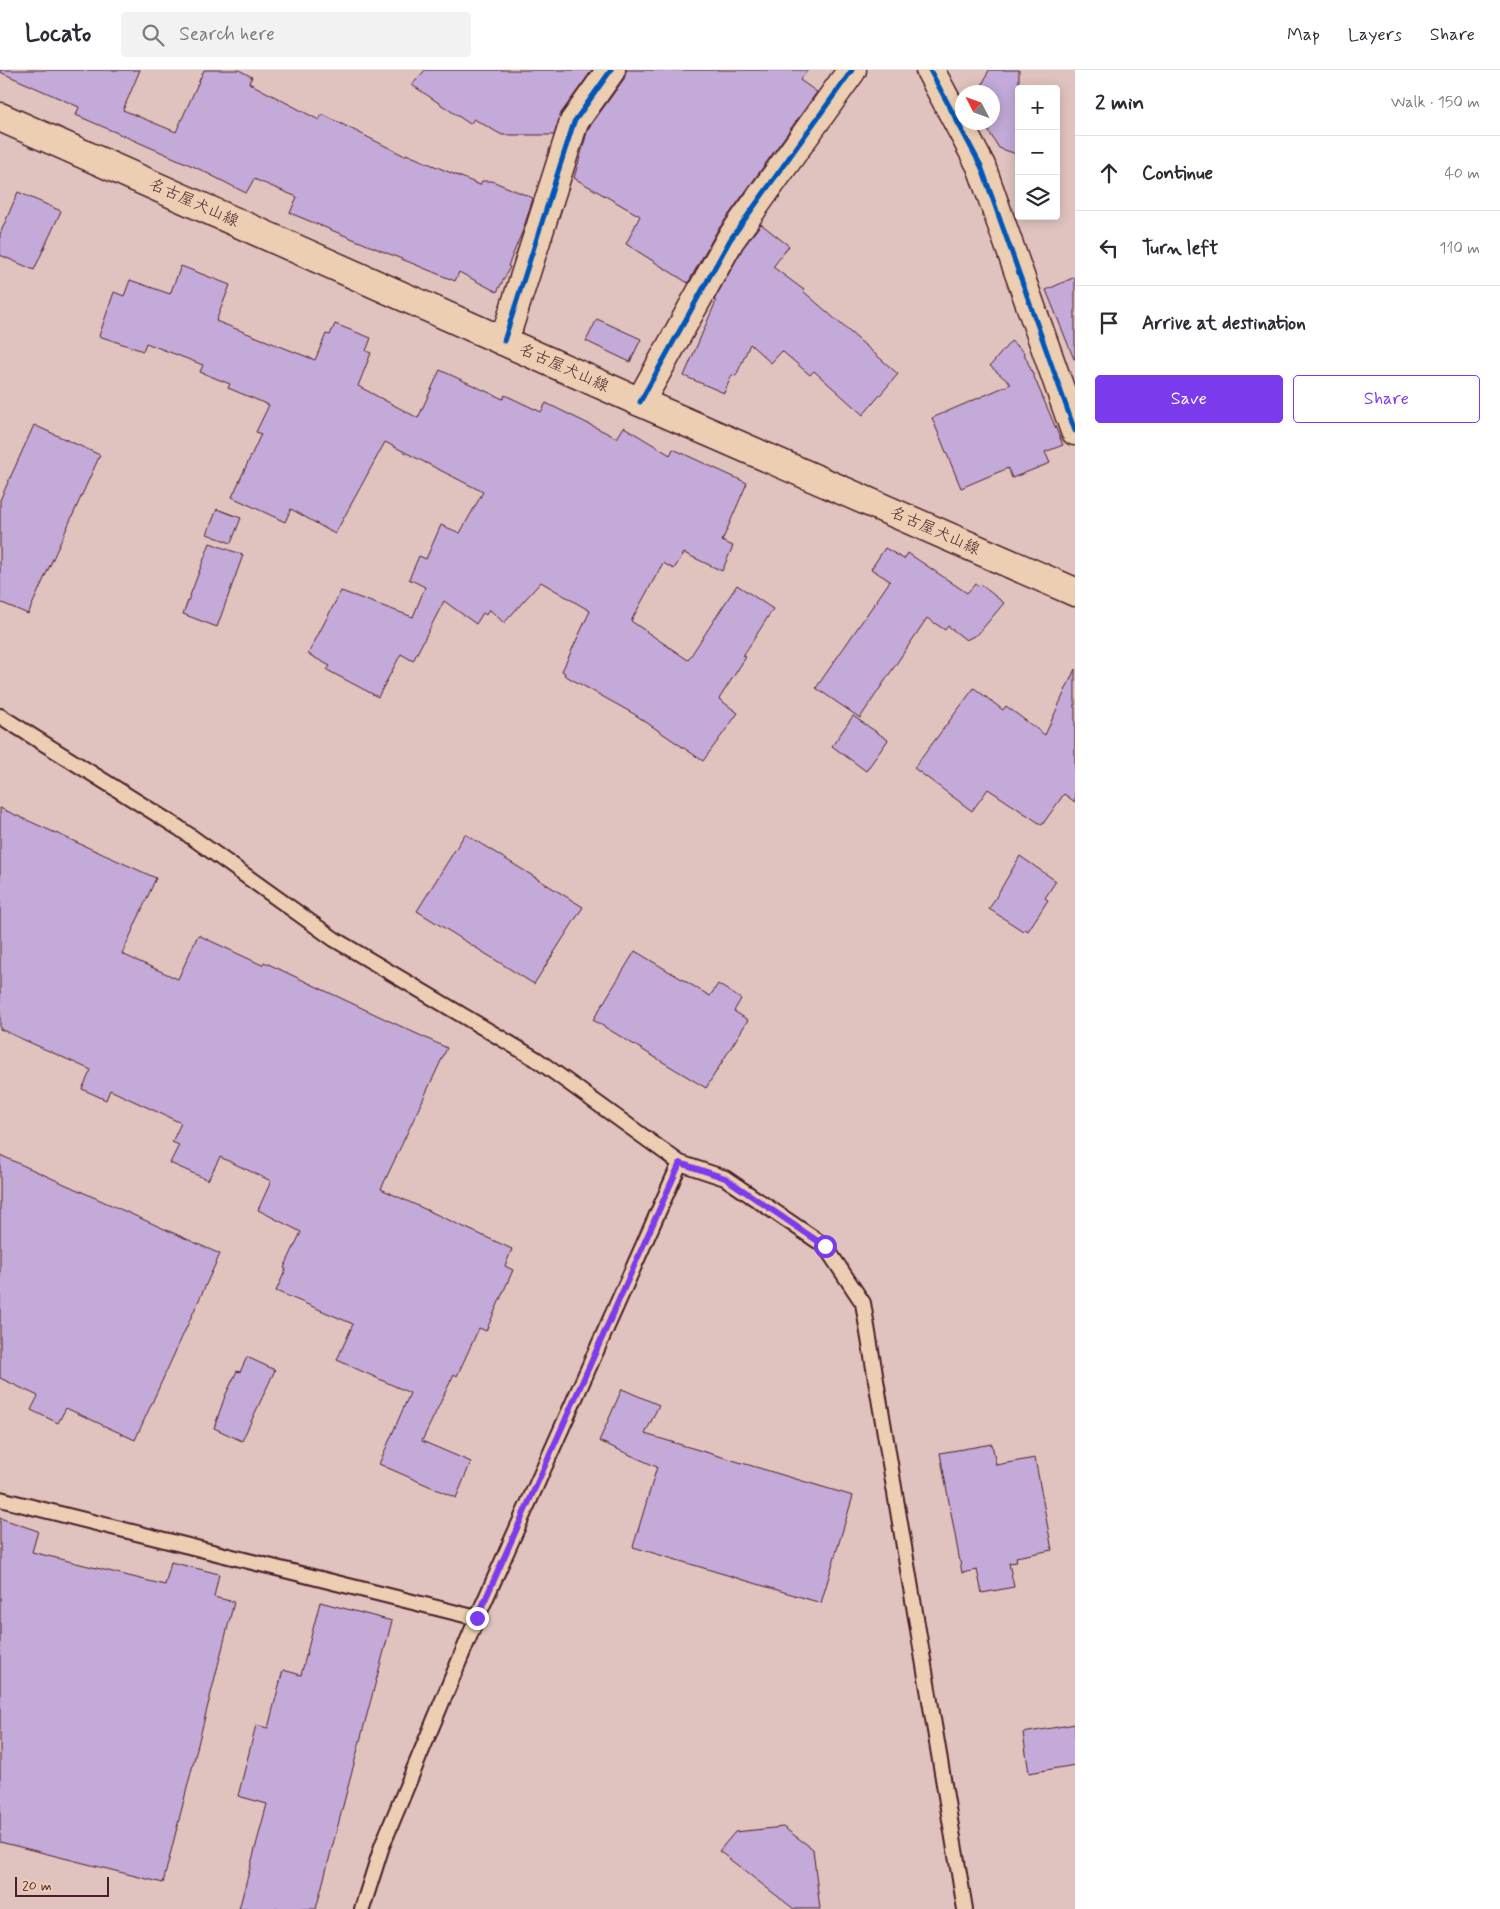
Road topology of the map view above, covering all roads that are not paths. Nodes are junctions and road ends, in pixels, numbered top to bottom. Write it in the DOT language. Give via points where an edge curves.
graph roads {
  1 [pos="610,70"];
  2 [pos="852,70"];
  3 [pos="930,70"];
  4 [pos="0,116"];
  5 [pos="504,341"];
  6 [pos="640,402"];
  7 [pos="1075,431"];
  8 [pos="1075,592"];
  9 [pos="0,716"];
  10 [pos="680,1163"];
  11 [pos="0,1499"];
  12 [pos="477,1618"];
  13 [pos="362,1909"];
  14 [pos="965,1909"];
  1 -- 5 [label="main road" via="574,122"];
  2 -- 6 [label="main road" via="730,240"];
  3 -- 7 [label="main road" via="981,166"];
  4 -- 5 [label="main road, 名古屋犬山線"];
  5 -- 6 [label="main road, 名古屋犬山線"];
  6 -- 8 [label="main road, 名古屋犬山線"];
  9 -- 10 [label="lane" via="179,828 334,939 536,1059"];
  10 -- 12 [label="lane"];
  10 -- 14 [label="lane" via="725,1178 825,1246 863,1303"];
  11 -- 12 [label="lane"];
  12 -- 13 [label="lane" via="382,1846"];
}
